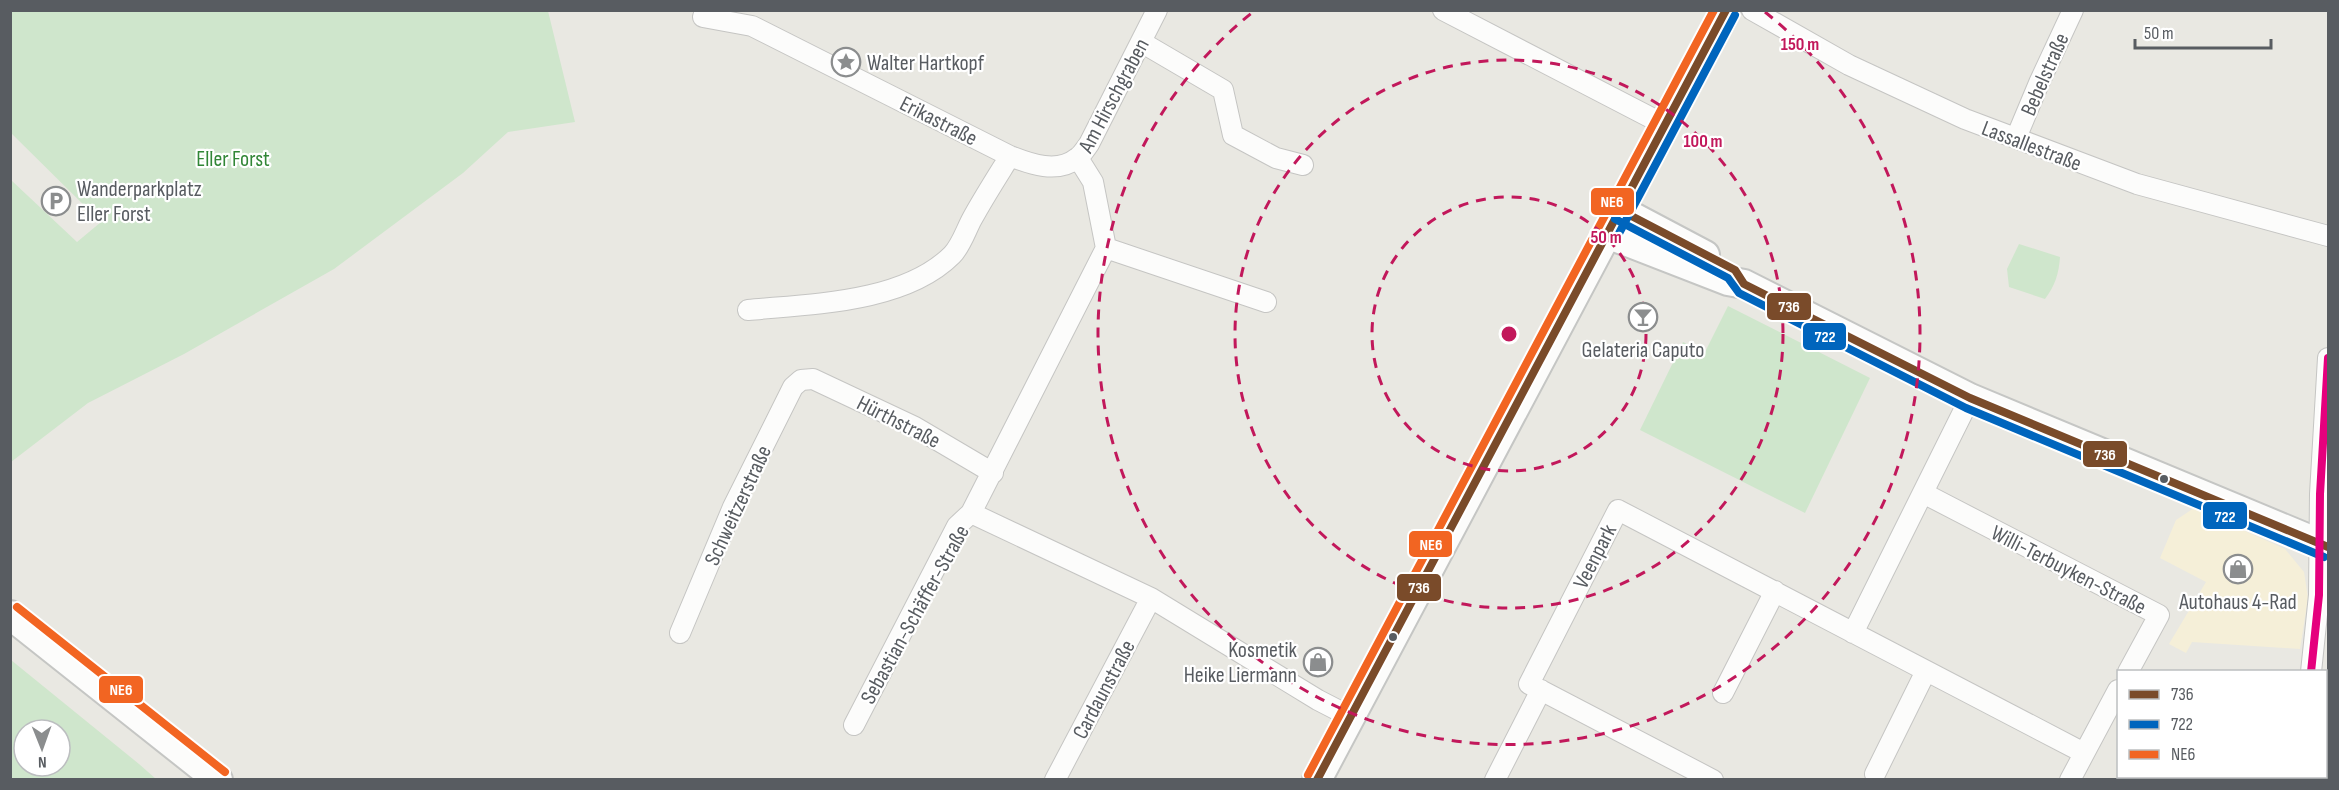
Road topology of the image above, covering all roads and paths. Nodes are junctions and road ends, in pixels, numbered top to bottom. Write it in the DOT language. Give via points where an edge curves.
graph roads {
  1 [pos="1158,10"];
  2 [pos="1443,10"];
  3 [pos="1726,10"];
  4 [pos="1752,10"];
  5 [pos="2073,10"];
  6 [pos="703,17"];
  7 [pos="1141,42"];
  8 [pos="1665,125"];
  9 [pos="2016,138"];
  10 [pos="1010,156"];
  11 [pos="1078,158"];
  12 [pos="1302,165"];
  13 [pos="1614,222"];
  14 [pos="2328,236"];
  15 [pos="1106,248"];
  16 [pos="1266,302"];
  17 [pos="748,310"];
  18 [pos="2328,358"];
  19 [pos="801,380"];
  20 [pos="1970,398"];
  21 [pos="993,473"];
  22 [pos="1923,493"];
  23 [pos="971,513"];
  24 [pos="2323,545"];
  25 [pos="1775,591"];
  26 [pos="1151,598"];
  27 [pos="10,615"];
  28 [pos="680,633"];
  29 [pos="1853,633"];
  30 [pos="2129,670"];
  31 [pos="2311,670"];
  32 [pos="1926,671"];
  33 [pos="1541,690"];
  34 [pos="2117,692"];
  35 [pos="1723,693"];
  36 [pos="1352,717"];
  37 [pos="854,725"];
  38 [pos="2084,753"];
  39 [pos="1690,774"];
  40 [pos="1875,774"];
  41 [pos="218,780"];
  42 [pos="1054,780"];
  43 [pos="1317,780"];
  44 [pos="1495,780"];
  45 [pos="1713,780"];
  46 [pos="2070,780"];
  1 -- 7 [label="street, Am Hirschgraben"];
  2 -- 8 [label="street"];
  3 -- 8 [label="main road"];
  4 -- 9 [label="street, Lassallestraße" via="1850,65 1965,119"];
  5 -- 9 [label="street, Bebelstraße"];
  6 -- 10 [label="street, Erikastraße" via="752,26"];
  7 -- 11 [label="street, Am Hirschgraben"];
  7 -- 12 [label="street" via="1222,90 1233,135 1276,158"];
  8 -- 13 [label="main road"];
  9 -- 14 [label="street, Lassallestraße" via="2137,184"];
  10 -- 11 [label="street, Erikastraße" via="1031,165 1052,166"];
  10 -- 17 [label="street" via="953,254 931,270 907,284 838,301"];
  11 -- 15 [label="street, Am Hirschgraben" via="1093,182"];
  13 -- 20 [label="main road" via="1734,270 1744,284"];
  13 -- 36 [label="main road"];
  15 -- 16 [label="street"];
  15 -- 21 [label="street"];
  18 -- 24 [label="street"];
  19 -- 21 [label="street, Hürthstraße" via="813,379 915,427"];
  19 -- 28 [label="street, Schweitzerstraße" via="793,387 733,507"];
  20 -- 22 [label="street"];
  20 -- 24 [label="main road"];
  21 -- 23 [label="street, Sebastian-Schäffer-Straße"];
  22 -- 29 [label="street"];
  22 -- 30 [label="street, Willi-Terbuyken-Straße" via="2159,615"];
  23 -- 26 [label="street"];
  23 -- 37 [label="street, Sebastian-Schäffer-Straße" via="957,526"];
  24 -- 31 [label="street"];
  25 -- 29 [label="street, Veenpark"];
  25 -- 33 [label="street, Veenpark" via="1618,510 1529,684"];
  25 -- 35 [label="street"];
  26 -- 36 [label="street"];
  26 -- 42 [label="street, Cardaunstraße"];
  27 -- 41 [label="main road"];
  29 -- 32 [label="street, Veenpark"];
  32 -- 38 [label="street, Veenpark"];
  32 -- 40 [label="street"];
  33 -- 39 [label="street"];
  33 -- 44 [label="street"];
  34 -- 38 [label="street"];
  36 -- 43 [label="main road"];
  38 -- 46 [label="street"];
  39 -- 45 [label="street"];
}
